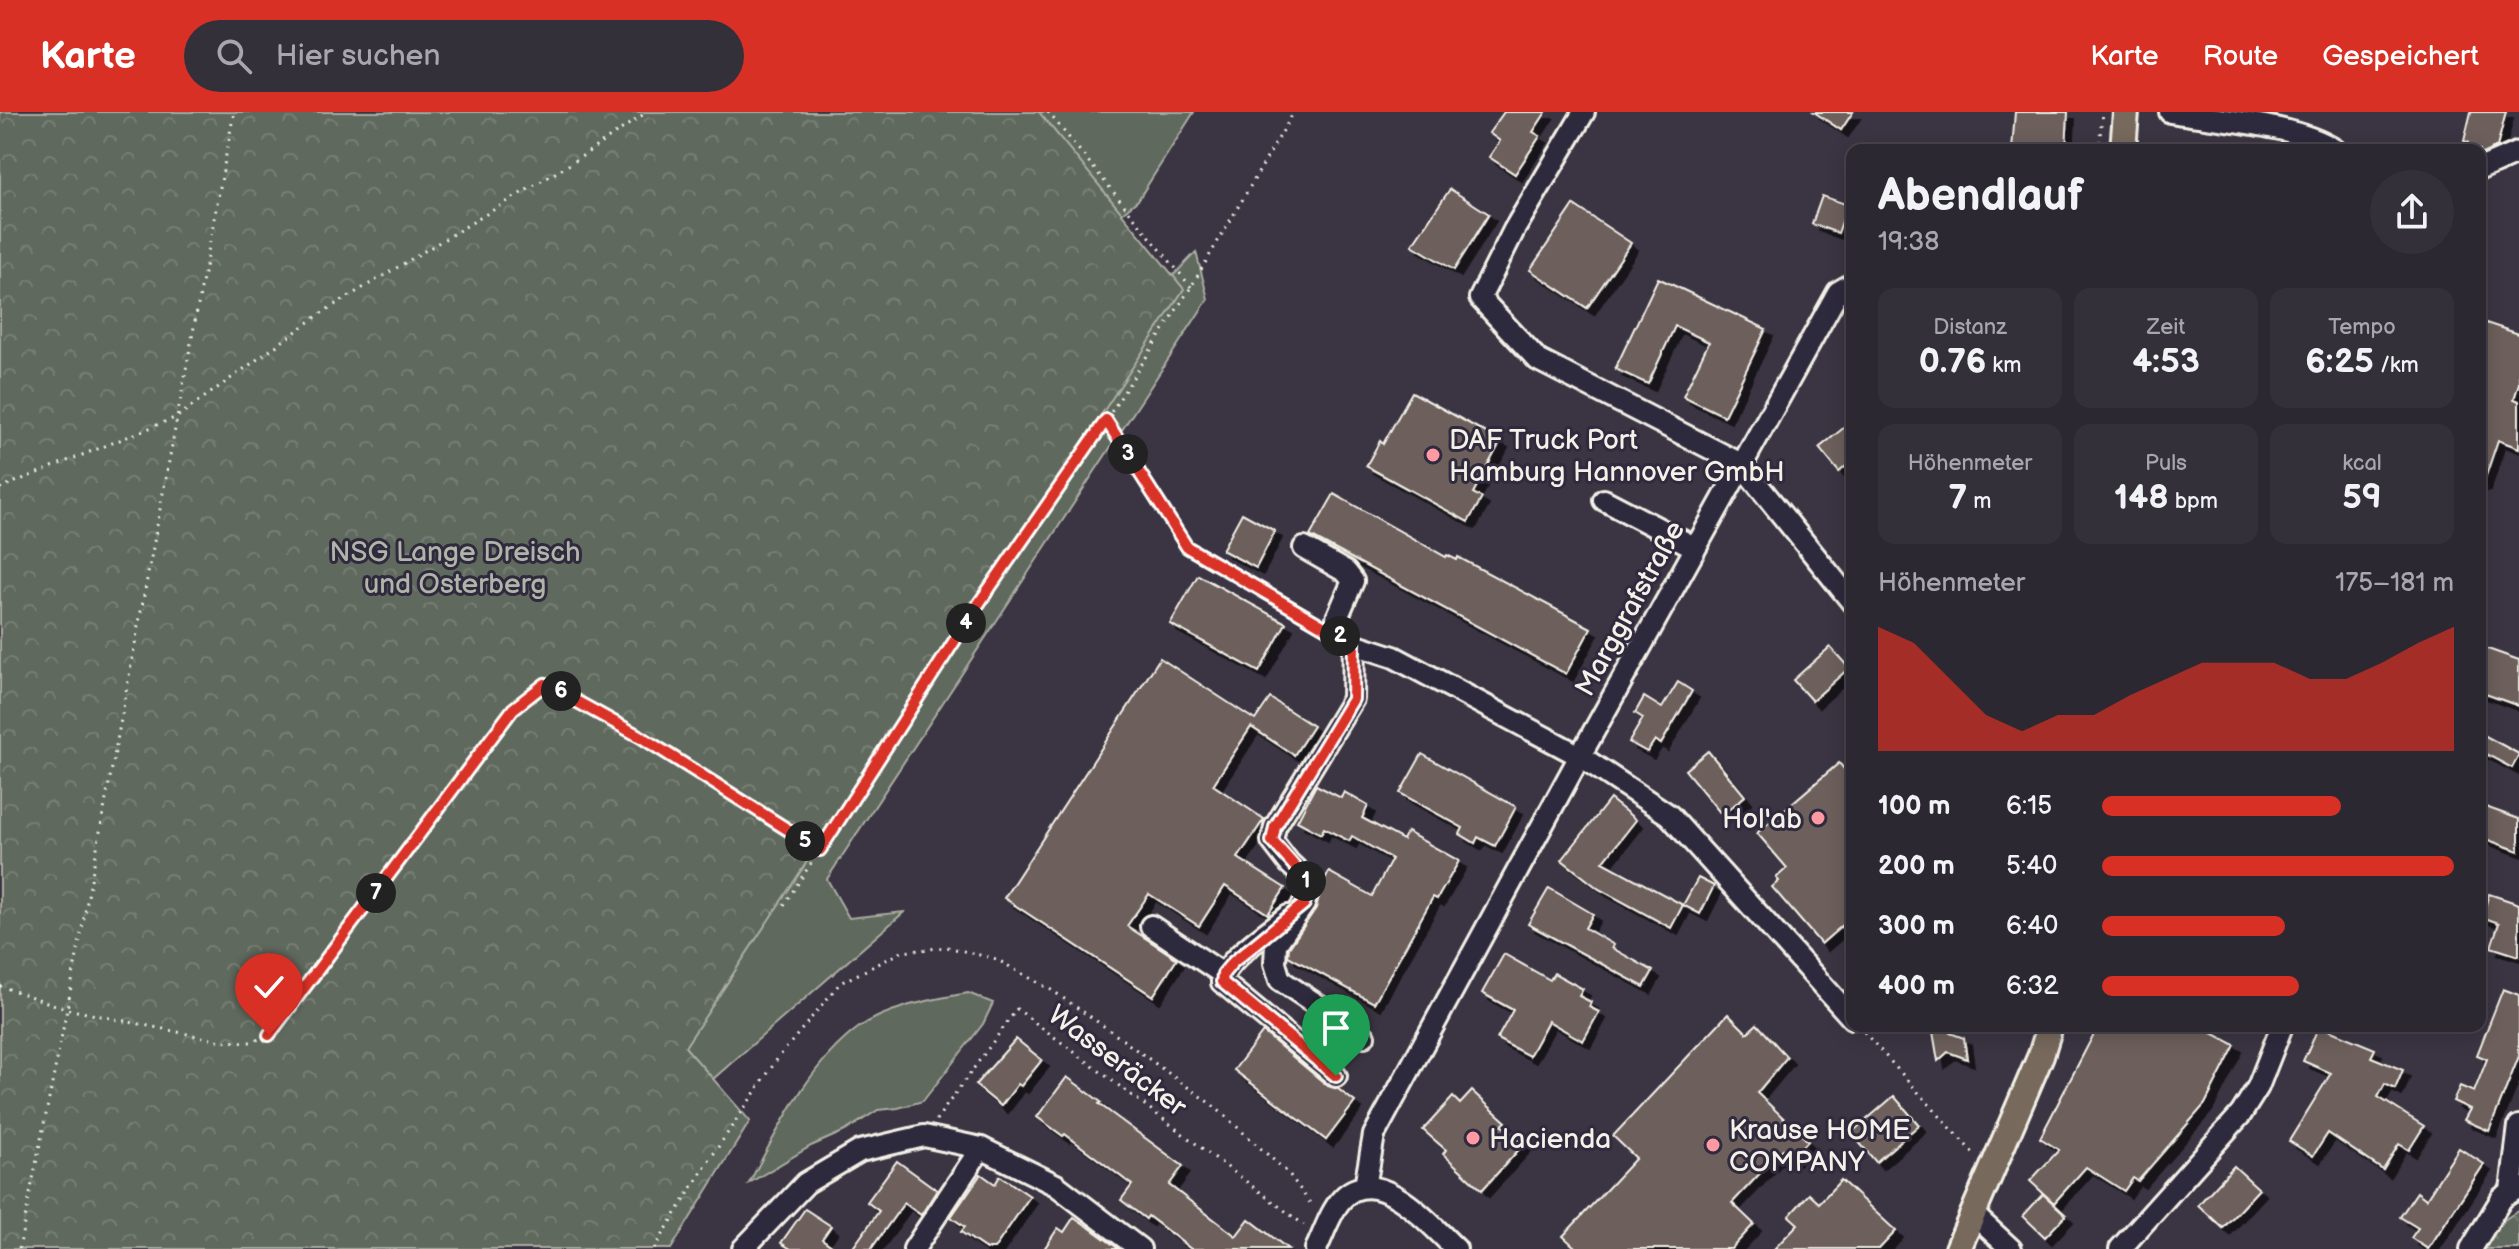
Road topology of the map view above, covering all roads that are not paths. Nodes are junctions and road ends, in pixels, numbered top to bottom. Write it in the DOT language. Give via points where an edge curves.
graph roads {
  1 [pos="1584,112"];
  2 [pos="2126,112"];
  3 [pos="2170,112"];
  4 [pos="2284,141"];
  5 [pos="2123,144"];
  6 [pos="2323,144"];
  7 [pos="2519,152"];
  8 [pos="2486,166"];
  9 [pos="1846,287"];
  10 [pos="1741,464"];
  11 [pos="1604,500"];
  12 [pos="1694,547"];
  13 [pos="1304,548"];
  14 [pos="1846,595"];
  15 [pos="1354,644"];
  16 [pos="1580,756"];
  17 [pos="1304,904"];
  18 [pos="1151,926"];
  19 [pos="1223,974"];
  20 [pos="1846,1011"];
  21 [pos="2048,1032"];
  22 [pos="2280,1032"];
  23 [pos="1364,1036"];
  24 [pos="1336,1076"];
  25 [pos="2519,1126"];
  26 [pos="981,1148"];
  27 [pos="1365,1187"];
  28 [pos="2515,1188"];
  29 [pos="1973,1214"];
  30 [pos="1321,1238"];
  31 [pos="1138,1248"];
  32 [pos="743,1249"];
  33 [pos="914,1249"];
  34 [pos="1456,1249"];
  35 [pos="1958,1249"];
  36 [pos="2011,1249"];
  37 [pos="2120,1249"];
  38 [pos="2471,1249"];
  1 -- 10 [label="street" via="1480,298 1538,360"];
  2 -- 5 [label="main road"];
  3 -- 4 [label="street"];
  4 -- 6 [label="street" via="2311,138"];
  7 -- 8 [label="street"];
  9 -- 10 [label="street, Marggrafstraße" via="1838,292"];
  10 -- 12 [label="street, Marggrafstraße"];
  10 -- 14 [label="street"];
  11 -- 12 [label="street"];
  12 -- 16 [label="street, Marggrafstraße"];
  13 -- 15 [label="street" via="1351,578 1337,618"];
  15 -- 16 [label="street" via="1394,657"];
  15 -- 17 [label="street" via="1353,699 1275,827 1272,841 1306,879"];
  16 -- 20 [label="street" via="1669,815"];
  16 -- 27 [label="street, Marggrafstraße" via="1374,1135"];
  17 -- 19 [label="street"];
  17 -- 23 [label="street" via="1276,944 1280,980"];
  18 -- 19 [label="street"];
  19 -- 24 [label="street" via="1228,989"];
  21 -- 29 [label="main road"];
  22 -- 37 [label="street" via="2241,1114"];
  25 -- 28 [label="street"];
  26 -- 31 [label="street" via="1056,1185"];
  26 -- 32 [label="street" via="924,1136 860,1151 806,1183"];
  26 -- 33 [label="street"];
  27 -- 30 [label="street" via="1340,1200"];
  27 -- 34 [label="street" via="1400,1199"];
  28 -- 38 [label="street" via="2492,1212"];
  29 -- 35 [label="main road"];
  29 -- 36 [label="street"];
}
